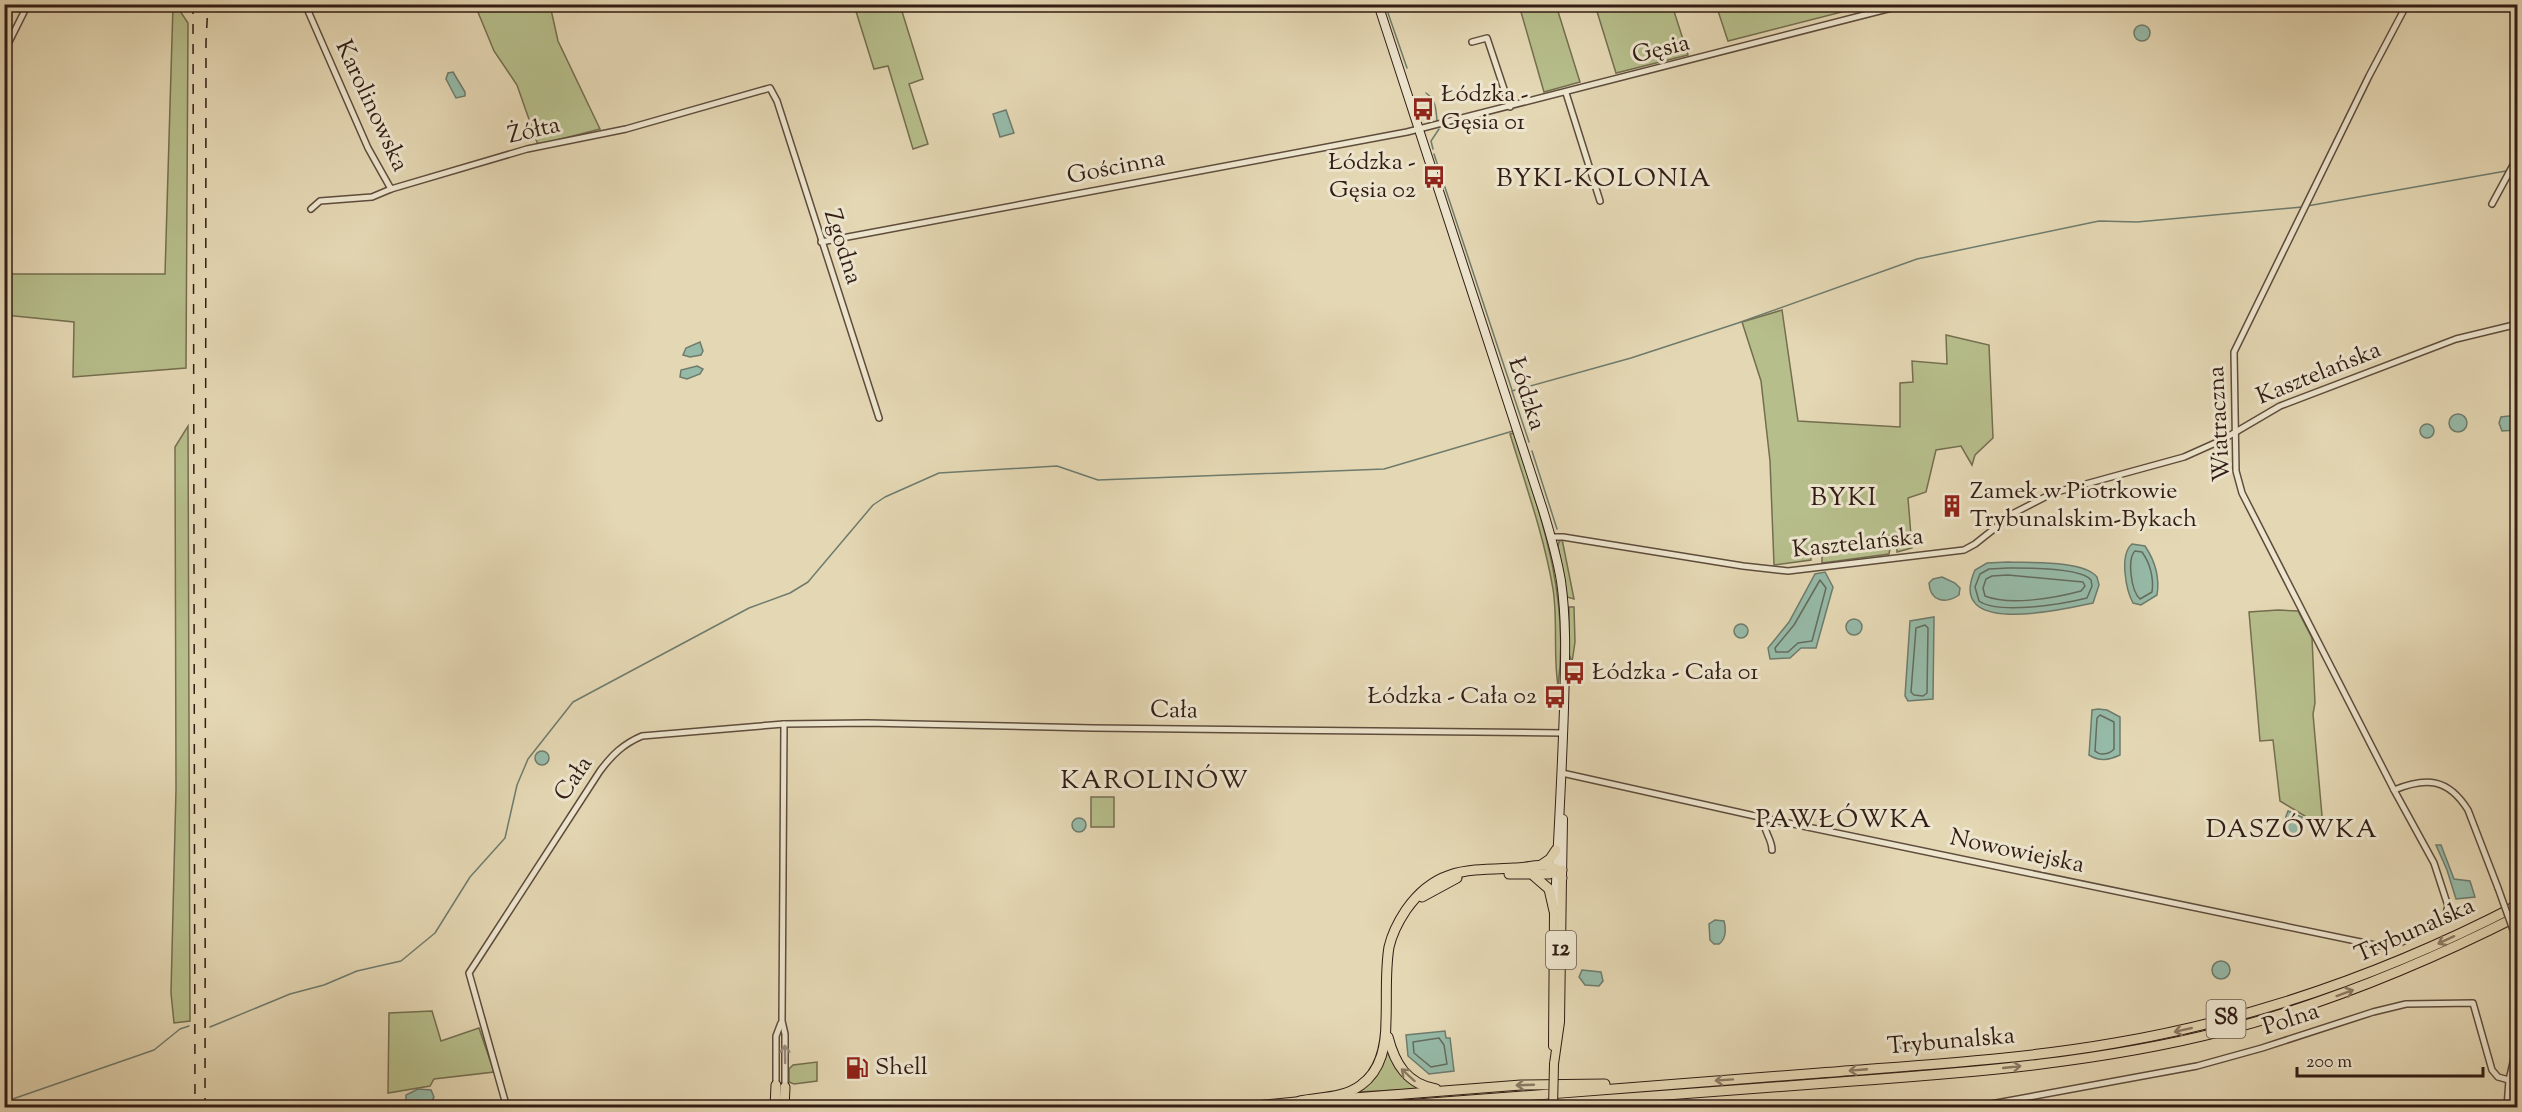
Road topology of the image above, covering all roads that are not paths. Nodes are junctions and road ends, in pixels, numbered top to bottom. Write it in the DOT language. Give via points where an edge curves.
graph roads {
  1 [pos="28,4"];
  2 [pos="305,4"];
  3 [pos="1377,4"];
  4 [pos="1906,4"];
  5 [pos="2407,4"];
  6 [pos="1472,42"];
  7 [pos="4,52"];
  8 [pos="770,88"];
  9 [pos="1566,93"];
  10 [pos="1510,107"];
  11 [pos="1421,128"];
  12 [pos="2517,156"];
  13 [pos="391,189"];
  14 [pos="1600,201"];
  15 [pos="2492,204"];
  16 [pos="311,209"];
  17 [pos="821,242"];
  18 [pos="2517,324"];
  19 [pos="879,418"];
  20 [pos="2234,433"];
  21 [pos="1551,537"];
  22 [pos="784,724"];
  23 [pos="1563,733"];
  24 [pos="1562,773"];
  25 [pos="2394,790"];
  26 [pos="1561,808"];
  27 [pos="1764,818"];
  28 [pos="1556,850"];
  29 [pos="1772,850"];
  30 [pos="1539,865"];
  31 [pos="1559,873"];
  32 [pos="1528,874"];
  33 [pos="2517,905"];
  34 [pos="2448,906"];
  35 [pos="1408,907"];
  36 [pos="1554,911"];
  37 [pos="2517,916"];
  38 [pos="2517,942"];
  39 [pos="782,1021"];
  40 [pos="1386,1032"];
  41 [pos="2517,1041"];
  42 [pos="1554,1064"];
  43 [pos="2509,1080"];
  44 [pos="2517,1082"];
  45 [pos="780,1086"];
  46 [pos="1646,1086"];
  47 [pos="1453,1090"];
  48 [pos="1300,1101"];
  49 [pos="1550,1106"];
  50 [pos="507,1107"];
  51 [pos="775,1107"];
  52 [pos="784,1107"];
  53 [pos="1236,1107"];
  54 [pos="1364,1107"];
  55 [pos="1495,1107"];
  56 [pos="1526,1107"];
  57 [pos="1970,1107"];
  58 [pos="2507,1107"];
  1 -- 7 [label="street"];
  2 -- 13 [label="street, Karolinowska"];
  3 -- 11 [label="main road, Łódzka"];
  4 -- 9 [label="street, Gęsia"];
  5 -- 20 [label="street, Wiatraczna" via="2234,352"];
  6 -- 10 [label="street" via="1487,38"];
  8 -- 13 [label="street, Żółta" via="626,129 526,149"];
  8 -- 17 [label="street, Zgodna"];
  9 -- 10 [label="street, Gęsia"];
  9 -- 14 [label="street"];
  10 -- 11 [label="street, Gęsia"];
  11 -- 17 [label="street, Gościnna"];
  11 -- 21 [label="main road, Łódzka"];
  12 -- 15 [label="street"];
  13 -- 16 [label="street, Żółta" via="372,198 320,201"];
  17 -- 19 [label="street, Zgodna"];
  18 -- 20 [label="street, Kasztelańska" via="2456,339 2362,374 2280,406"];
  20 -- 21 [label="street, Kasztelańska" via="2184,457 2043,497 2014,513 1975,544 1957,551 1776,570"];
  20 -- 25 [label="street, Wiatraczna" via="2236,471 2242,493"];
  21 -- 23 [label="main road, Łódzka" via="1564,622"];
  22 -- 23 [label="street, Cała"];
  22 -- 39 [label="street"];
  22 -- 50 [label="street, Cała" via="652,734 627,742 600,771 469,973"];
  23 -- 24 [label="main road, Łódzka"];
  24 -- 26 [label="main road, Łódzka"];
  24 -- 27 [label="street, Nowowiejska"];
  25 -- 34 [label="street, Wiatraczna" via="2434,863"];
  25 -- 38 [label="street, bridge" via="2413,782 2433,782 2461,799"];
  26 -- 28 [label="main road, Łódzka"];
  26 -- 31 [label="main road, Łódzka"];
  27 -- 29 [label="street"];
  27 -- 34 [label="street, Nowowiejska" via="2380,946 2402,942 2437,926 2446,917"];
  28 -- 30 [label="highway"];
  28 -- 31 [label="main road, Łódzka"];
  30 -- 31 [label="highway"];
  30 -- 35 [label="highway" via="1448,875 1427,886"];
  31 -- 32 [label="highway"];
  31 -- 36 [label="main road, Łódzka / 12"];
  31 -- 42 [label="main road, Łódzka / 12" via="1560,1022"];
  32 -- 35 [label="highway" via="1460,877"];
  32 -- 36 [label="highway, 12" via="1548,886"];
  33 -- 46 [label="highway, Trybunalska / S8, one-way" via="2426,949 2339,984 2246,1014 2162,1034 1972,1061"];
  35 -- 40 [label="highway" via="1396,927 1389,951"];
  36 -- 42 [label="main road, Łódzka / 12"];
  49 -- 37 [label="highway, Trybunalska / S8, one-way" via="1990,1070 2144,1048 2250,1023 2344,993 2430,959"];
  45 -- 39 [label="street, one-way"];
  39 -- 45 [label="street" via="776,1036"];
  47 -- 40 [label="highway, one-way" via="1427,1086 1407,1076 1395,1059"];
  40 -- 48 [label="highway" via="1379,1063 1363,1084 1344,1094"];
  41 -- 43 [label="street"];
  42 -- 49 [label="main road, Łódzka / 12, bridge"];
  43 -- 44 [label="street"];
  43 -- 57 [label="street, Polna" via="2493,1072 2473,1003 2406,1004 2197,1066"];
  43 -- 58 [label="street"];
  45 -- 51 [label="highway"];
  45 -- 52 [label="highway"];
  46 -- 47 [label="highway, one-way" via="1612,1083"];
  46 -- 54 [label="highway, Trybunalska / S8"];
  47 -- 48 [label="highway"];
  48 -- 53 [label="highway"];
  49 -- 55 [label="highway, Trybunalska / S8"];
  49 -- 56 [label="highway"];
}
